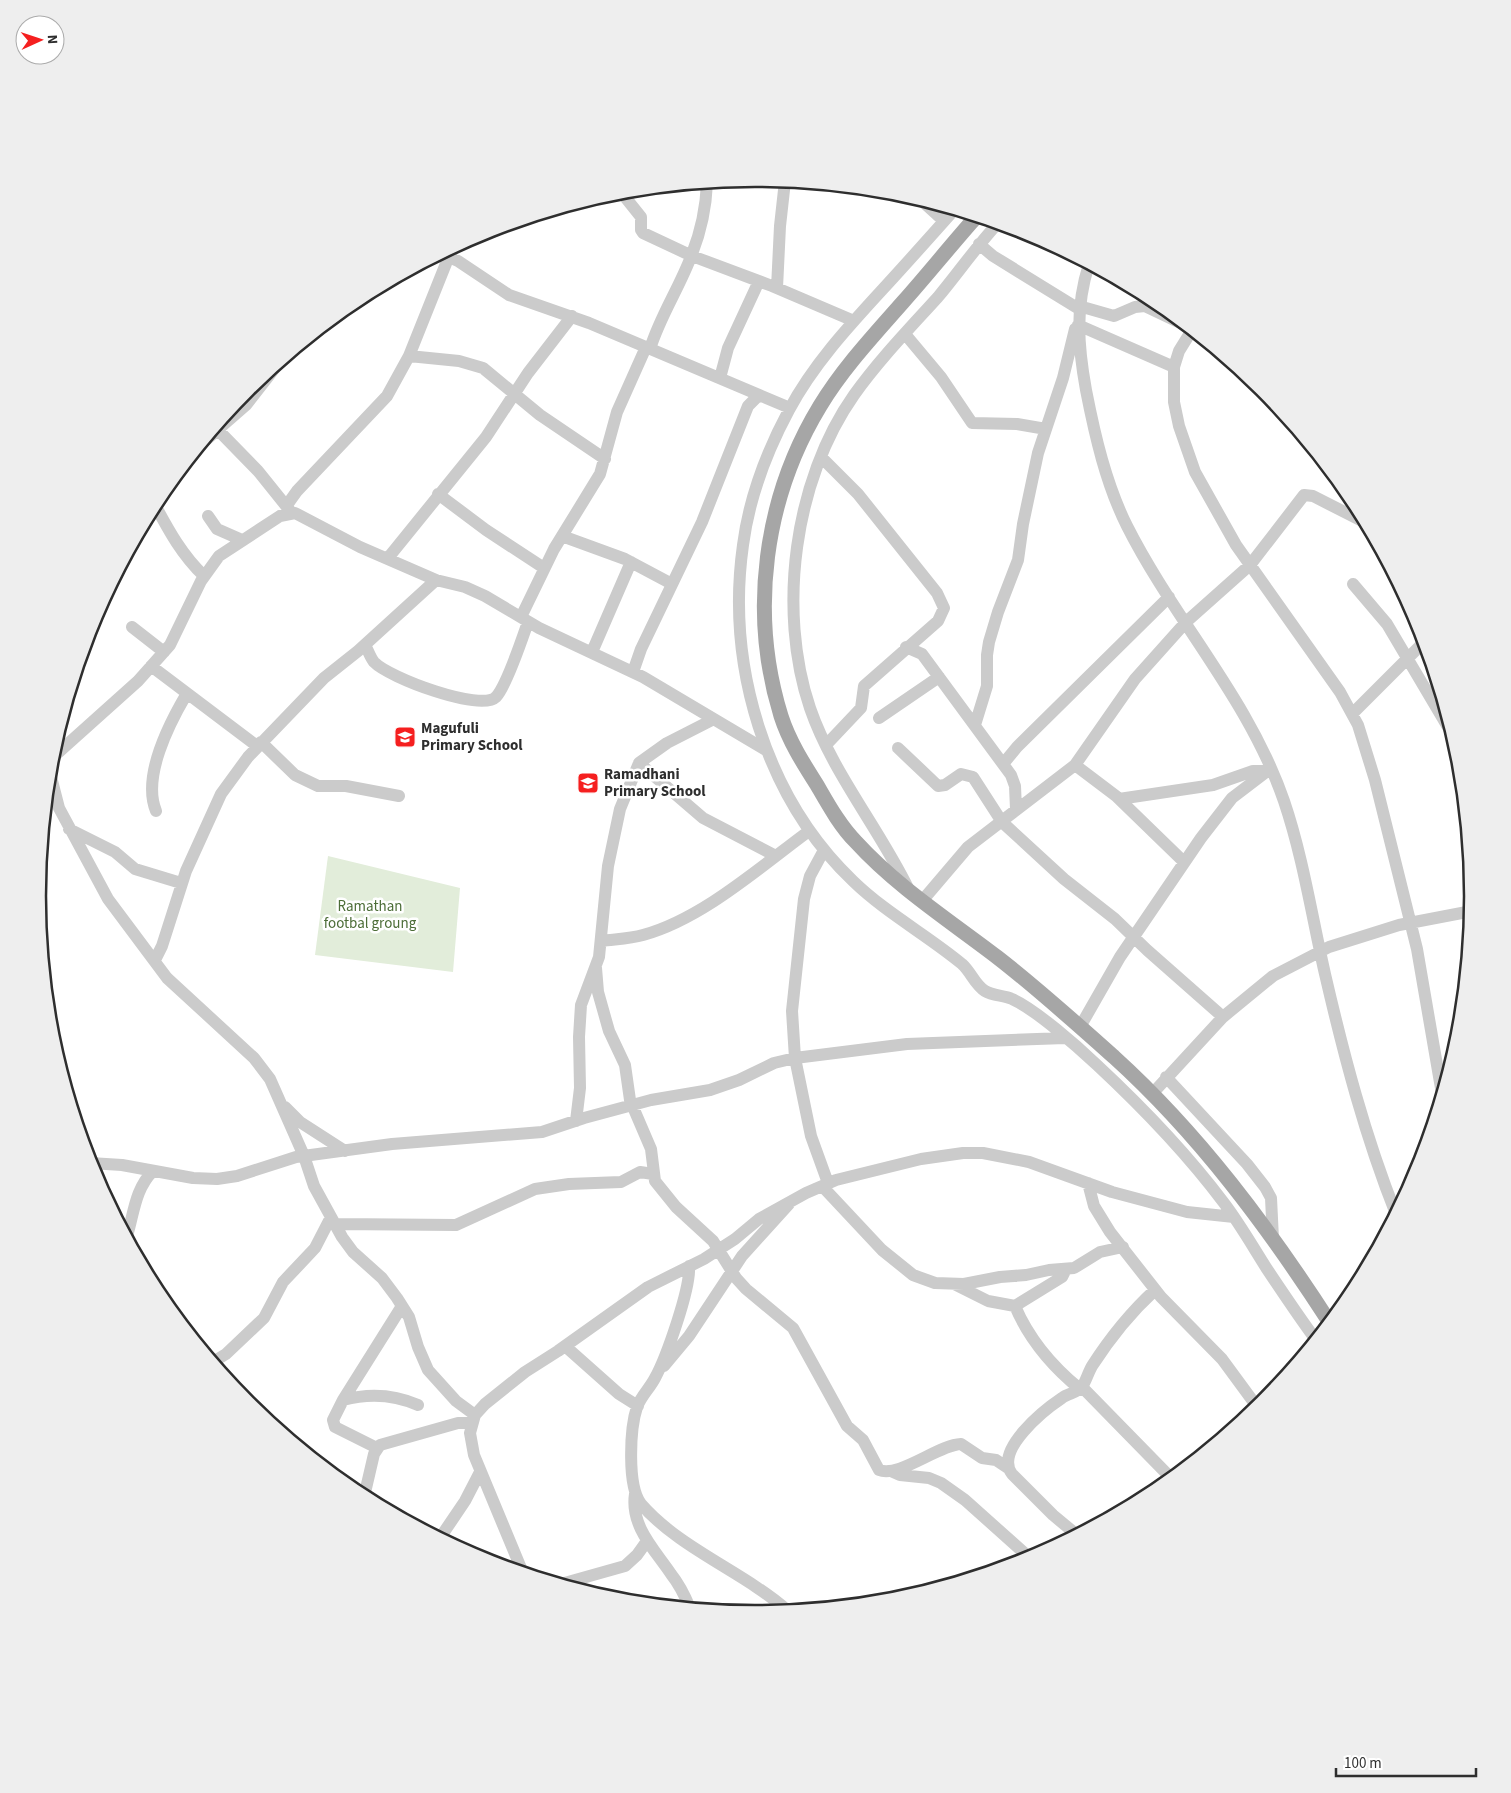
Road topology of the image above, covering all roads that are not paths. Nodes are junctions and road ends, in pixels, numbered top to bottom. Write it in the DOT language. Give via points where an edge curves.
graph roads {
  1 [pos="784,188"];
  2 [pos="706,189"];
  3 [pos="627,199"];
  4 [pos="931,209"];
  5 [pos="950,214"];
  6 [pos="944,221"];
  7 [pos="972,222"];
  8 [pos="993,229"];
  9 [pos="979,244"];
  10 [pos="453,255"];
  11 [pos="692,256"];
  12 [pos="446,258"];
  13 [pos="1088,270"];
  14 [pos="759,281"];
  15 [pos="777,288"];
  16 [pos="1079,307"];
  17 [pos="1155,311"];
  18 [pos="572,316"];
  19 [pos="854,321"];
  20 [pos="1078,323"];
  21 [pos="905,334"];
  22 [pos="1189,335"];
  23 [pos="648,348"];
  24 [pos="409,356"];
  25 [pos="1174,367"];
  26 [pos="720,378"];
  27 [pos="759,395"];
  28 [pos="253,396"];
  29 [pos="514,396"];
  30 [pos="790,408"];
  31 [pos="239,411"];
  32 [pos="1046,429"];
  33 [pos="221,430"];
  34 [pos="821,457"];
  35 [pos="605,459"];
  36 [pos="438,494"];
  37 [pos="290,509"];
  38 [pos="159,513"];
  39 [pos="208,516"];
  40 [pos="1354,517"];
  41 [pos="562,536"];
  42 [pos="242,540"];
  43 [pos="388,558"];
  44 [pos="631,562"];
  45 [pos="1250,565"];
  46 [pos="544,568"];
  47 [pos="204,576"];
  48 [pos="436,580"];
  49 [pos="672,584"];
  50 [pos="1353,584"];
  51 [pos="1169,597"];
  52 [pos="524,619"];
  53 [pos="1186,622"];
  54 [pos="132,627"];
  55 [pos="924,633"];
  56 [pos="365,645"];
  57 [pos="906,647"];
  58 [pos="1419,647"];
  59 [pos="164,652"];
  60 [pos="592,652"];
  61 [pos="922,654"];
  62 [pos="1408,659"];
  63 [pos="151,666"];
  64 [pos="633,672"];
  65 [pos="939,677"];
  66 [pos="186,695"];
  67 [pos="1352,714"];
  68 [pos="879,718"];
  69 [pos="714,719"];
  70 [pos="1442,719"];
  71 [pos="975,726"];
  72 [pos="259,744"];
  73 [pos="826,744"];
  74 [pos="898,748"];
  75 [pos="62,749"];
  76 [pos="766,750"];
  77 [pos="639,763"];
  78 [pos="1003,764"];
  79 [pos="1075,765"];
  80 [pos="1268,770"];
  81 [pos="54,791"];
  82 [pos="399,796"];
  83 [pos="1119,799"];
  84 [pos="1016,809"];
  85 [pos="156,811"];
  86 [pos="1002,822"];
  87 [pos="69,829"];
  88 [pos="809,831"];
  89 [pos="824,850"];
  90 [pos="776,856"];
  91 [pos="1184,862"];
  92 [pos="181,882"];
  93 [pos="908,888"];
  94 [pos="922,901"];
  95 [pos="1464,912"];
  96 [pos="1409,922"];
  97 [pos="1134,938"];
  98 [pos="601,941"];
  99 [pos="1320,951"];
  100 [pos="155,960"];
  101 [pos="596,968"];
  102 [pos="1223,1017"];
  103 [pos="1080,1027"];
  104 [pos="1065,1038"];
  105 [pos="795,1058"];
  106 [pos="1166,1077"];
  107 [pos="1440,1083"];
  108 [pos="1152,1094"];
  109 [pos="281,1104"];
  110 [pos="632,1106"];
  111 [pos="576,1120"];
  112 [pos="345,1150"];
  113 [pos="304,1156"];
  114 [pos="98,1164"];
  115 [pos="153,1171"];
  116 [pos="653,1174"];
  117 [pos="1088,1183"];
  118 [pos="825,1184"];
  119 [pos="791,1201"];
  120 [pos="1393,1207"];
  121 [pos="1234,1217"];
  122 [pos="333,1221"];
  123 [pos="129,1228"];
  124 [pos="1273,1239"];
  125 [pos="1123,1247"];
  126 [pos="719,1248"];
  127 [pos="689,1266"];
  128 [pos="1066,1269"];
  129 [pos="732,1272"];
  130 [pos="954,1284"];
  131 [pos="1155,1290"];
  132 [pos="402,1306"];
  133 [pos="1015,1306"];
  134 [pos="1326,1317"];
  135 [pos="1313,1335"];
  136 [pos="565,1346"];
  137 [pos="218,1359"];
  138 [pos="658,1371"];
  139 [pos="1081,1388"];
  140 [pos="343,1400"];
  141 [pos="1253,1402"];
  142 [pos="418,1405"];
  143 [pos="638,1406"];
  144 [pos="473,1419"];
  145 [pos="377,1448"];
  146 [pos="1008,1468"];
  147 [pos="891,1471"];
  148 [pos="480,1472"];
  149 [pos="1167,1474"];
  150 [pos="366,1489"];
  151 [pos="635,1494"];
  152 [pos="1073,1531"];
  153 [pos="443,1533"];
  154 [pos="647,1541"];
  155 [pos="1024,1553"];
  156 [pos="520,1565"];
  157 [pos="570,1581"];
  158 [pos="687,1602"];
  159 [pos="780,1605"];
  1 -- 15 [label="street"];
  2 -- 11 [label="street" via="700,232"];
  3 -- 11 [label="street" via="641,217 641,230"];
  4 -- 6 [label="street"];
  5 -- 6 [label="street"];
  6 -- 19 [label="street"];
  7 -- 93 [label="main road" via="868,341 821,404 798,448 768,539 765,579 767,647 782,717 796,751 848,833 882,868"];
  8 -- 9 [label="street"];
  9 -- 16 [label="street" via="993,256"];
  9 -- 21 [label="street"];
  10 -- 18 [label="street" via="509,295"];
  11 -- 14 [label="street"];
  11 -- 23 [label="street"];
  12 -- 24 [label="street"];
  13 -- 16 [label="street"];
  14 -- 15 [label="street"];
  14 -- 26 [label="street" via="730,341"];
  15 -- 19 [label="street"];
  16 -- 17 [label="street" via="1114,316 1134,307 1145,306"];
  16 -- 20 [label="street"];
  18 -- 23 [label="street"];
  18 -- 29 [label="street"];
  19 -- 30 [label="street"];
  20 -- 25 [label="street"];
  20 -- 32 [label="street"];
  20 -- 51 [label="street" via="1088,400 1113,494 1128,527"];
  21 -- 32 [label="street" via="941,377 972,423 1010,423"];
  21 -- 34 [label="street" via="853,397"];
  22 -- 25 [label="street"];
  23 -- 26 [label="street"];
  23 -- 35 [label="street" via="617,412"];
  24 -- 29 [label="street" via="474,364 492,374"];
  24 -- 37 [label="street" via="377,408 297,490"];
  25 -- 45 [label="street" via="1174,402 1195,472"];
  26 -- 27 [label="street"];
  27 -- 30 [label="street"];
  27 -- 49 [label="street" via="748,406 724,471"];
  28 -- 31 [label="street"];
  29 -- 35 [label="street"];
  29 -- 36 [label="street" via="486,437"];
  30 -- 76 [label="street" via="766,461 750,510 740,574 740,620 745,664 752,705"];
  32 -- 71 [label="street" via="1030,490 1018,560 989,642 987,686"];
  33 -- 37 [label="street"];
  34 -- 55 [label="street" via="858,494 943,603 943,614"];
  34 -- 73 [label="street" via="802,521 793,577 793,629 810,708"];
  35 -- 41 [label="street" via="590,492"];
  36 -- 43 [label="street"];
  36 -- 46 [label="street"];
  37 -- 42 [label="street"];
  37 -- 43 [label="street" via="333,535"];
  38 -- 47 [label="street" via="176,544"];
  39 -- 42 [label="street" via="217,529"];
  40 -- 45 [label="street" via="1313,496 1304,496"];
  41 -- 44 [label="street"];
  41 -- 46 [label="street"];
  42 -- 47 [label="street" via="219,556"];
  43 -- 48 [label="street"];
  44 -- 49 [label="street"];
  44 -- 60 [label="street"];
  45 -- 53 [label="street"];
  45 -- 67 [label="street"];
  46 -- 52 [label="street"];
  47 -- 59 [label="street"];
  48 -- 52 [label="street" via="465,587"];
  48 -- 56 [label="street"];
  49 -- 64 [label="street"];
  50 -- 62 [label="street" via="1387,624"];
  51 -- 53 [label="street"];
  51 -- 78 [label="street"];
  52 -- 56 [label="street" via="502,687 496,698 490,700 476,701 411,684 374,662"];
  52 -- 60 [label="street"];
  53 -- 79 [label="street" via="1135,679"];
  53 -- 80 [label="street" via="1232,692 1262,746"];
  54 -- 59 [label="street"];
  55 -- 57 [label="street"];
  55 -- 61 [label="street"];
  56 -- 72 [label="street" via="324,678"];
  57 -- 61 [label="street"];
  57 -- 73 [label="street" via="864,686 861,708"];
  58 -- 62 [label="street"];
  59 -- 63 [label="street"];
  60 -- 64 [label="street"];
  61 -- 65 [label="street"];
  62 -- 67 [label="street"];
  62 -- 70 [label="street"];
  63 -- 66 [label="street"];
  63 -- 75 [label="street"];
  64 -- 69 [label="street"];
  65 -- 68 [label="street"];
  65 -- 71 [label="street"];
  66 -- 72 [label="street"];
  66 -- 85 [label="street" via="164,735 158,758 152,792"];
  67 -- 96 [label="street" via="1371,764"];
  69 -- 76 [label="street"];
  69 -- 77 [label="street" via="667,742"];
  71 -- 78 [label="street"];
  72 -- 82 [label="street" via="295,775 318,786 346,786"];
  72 -- 92 [label="street" via="221,794"];
  73 -- 93 [label="street" via="890,851"];
  74 -- 86 [label="street" via="938,786 961,774 973,778"];
  76 -- 88 [label="street" via="791,803"];
  77 -- 90 [label="street" via="703,818"];
  77 -- 98 [label="street" via="620,809 610,855"];
  78 -- 84 [label="street" via="1014,782"];
  79 -- 83 [label="street"];
  79 -- 84 [label="street"];
  80 -- 83 [label="street" via="1253,771 1213,785"];
  80 -- 91 [label="street" via="1226,805"];
  80 -- 99 [label="street" via="1285,804"];
  81 -- 87 [label="street" via="58,808"];
  83 -- 91 [label="street"];
  84 -- 86 [label="street"];
  86 -- 94 [label="street" via="963,852"];
  86 -- 97 [label="street"];
  87 -- 92 [label="street" via="115,852 135,869"];
  87 -- 100 [label="street" via="108,898"];
  88 -- 89 [label="street"];
  88 -- 90 [label="street"];
  89 -- 104 [label="street" via="870,897 965,967 982,989 1021,1004"];
  89 -- 105 [label="street" via="810,876 804,899 793,994"];
  90 -- 98 [label="street" via="746,880 678,921 643,935"];
  91 -- 97 [label="street"];
  92 -- 100 [label="street" via="165,938"];
  93 -- 94 [label="main road"];
  94 -- 103 [label="main road" via="998,958"];
  95 -- 96 [label="street"];
  96 -- 99 [label="street"];
  96 -- 107 [label="street" via="1422,974"];
  97 -- 102 [label="street"];
  97 -- 103 [label="street"];
  98 -- 101 [label="street"];
  99 -- 102 [label="street" via="1273,976"];
  99 -- 120 [label="street" via="1362,1120"];
  100 -- 109 [label="street" via="180,992 254,1058 270,1079"];
  101 -- 110 [label="street" via="600,999 609,1031 625,1065"];
  101 -- 111 [label="street" via="581,1005 580,1088"];
  102 -- 106 [label="street"];
  103 -- 108 [label="main road"];
  104 -- 105 [label="street" via="907,1044"];
  104 -- 121 [label="street" via="1138,1104 1195,1167"];
  105 -- 110 [label="street" via="774,1063 710,1090"];
  105 -- 118 [label="street" via="811,1136"];
  106 -- 108 [label="street"];
  106 -- 124 [label="street" via="1265,1187 1271,1198"];
  108 -- 124 [label="main road" via="1234,1185"];
  109 -- 112 [label="street" via="300,1122"];
  109 -- 113 [label="street"];
  110 -- 111 [label="street"];
  110 -- 116 [label="street" via="651,1149"];
  111 -- 112 [label="street" via="550,1130 526,1134"];
  112 -- 113 [label="street"];
  113 -- 115 [label="street" via="217,1179"];
  113 -- 122 [label="street" via="314,1186"];
  114 -- 115 [label="street"];
  115 -- 123 [label="street" via="136,1197"];
  116 -- 122 [label="street" via="640,1172 621,1182 569,1184 535,1190 456,1225"];
  116 -- 126 [label="street" via="671,1201"];
  117 -- 118 [label="street" via="1029,1162 993,1154 963,1153 921,1159"];
  117 -- 121 [label="street" via="1187,1212"];
  117 -- 125 [label="street" via="1094,1206"];
  118 -- 119 [label="street"];
  118 -- 130 [label="street" via="882,1250 914,1275 935,1283"];
  119 -- 126 [label="street"];
  119 -- 129 [label="street" via="742,1256"];
  121 -- 135 [label="street"];
  122 -- 132 [label="street" via="353,1252 382,1278"];
  122 -- 137 [label="street" via="315,1248 283,1282 264,1318"];
  124 -- 134 [label="main road"];
  125 -- 128 [label="street" via="1100,1252 1079,1266"];
  125 -- 131 [label="street"];
  126 -- 127 [label="street"];
  126 -- 129 [label="street"];
  127 -- 136 [label="street" via="648,1286"];
  127 -- 138 [label="street" via="687,1286"];
  128 -- 130 [label="street"];
  128 -- 133 [label="street" via="1062,1276"];
  129 -- 138 [label="street" via="689,1336"];
  129 -- 147 [label="street" via="762,1305 793,1328 847,1426 864,1440 880,1470"];
  130 -- 133 [label="street" via="988,1301"];
  131 -- 139 [label="street" via="1127,1318 1094,1363"];
  131 -- 141 [label="street" via="1222,1359"];
  132 -- 140 [label="street"];
  132 -- 144 [label="street" via="428,1370"];
  133 -- 139 [label="street" via="1050,1362"];
  136 -- 143 [label="street" via="619,1394"];
  136 -- 144 [label="street" via="525,1372"];
  138 -- 143 [label="street"];
  139 -- 146 [label="street" via="1064,1396 1022,1433 1013,1446"];
  139 -- 149 [label="street"];
  140 -- 142 [label="street" via="364,1395 396,1396"];
  140 -- 145 [label="street" via="333,1420 335,1428"];
  143 -- 151 [label="street" via="632,1459"];
  144 -- 145 [label="street" via="421,1432"];
  144 -- 148 [label="street" via="471,1441"];
  145 -- 150 [label="street"];
  146 -- 147 [label="street" via="996,1460 982,1458 962,1444 947,1446"];
  146 -- 152 [label="street"];
  147 -- 155 [label="street" via="941,1483"];
  148 -- 153 [label="street"];
  148 -- 156 [label="street"];
  151 -- 154 [label="street" via="636,1512"];
  151 -- 159 [label="street" via="647,1510 673,1531"];
  154 -- 157 [label="street" via="632,1561 620,1568"];
  154 -- 158 [label="street" via="677,1582"];
}
